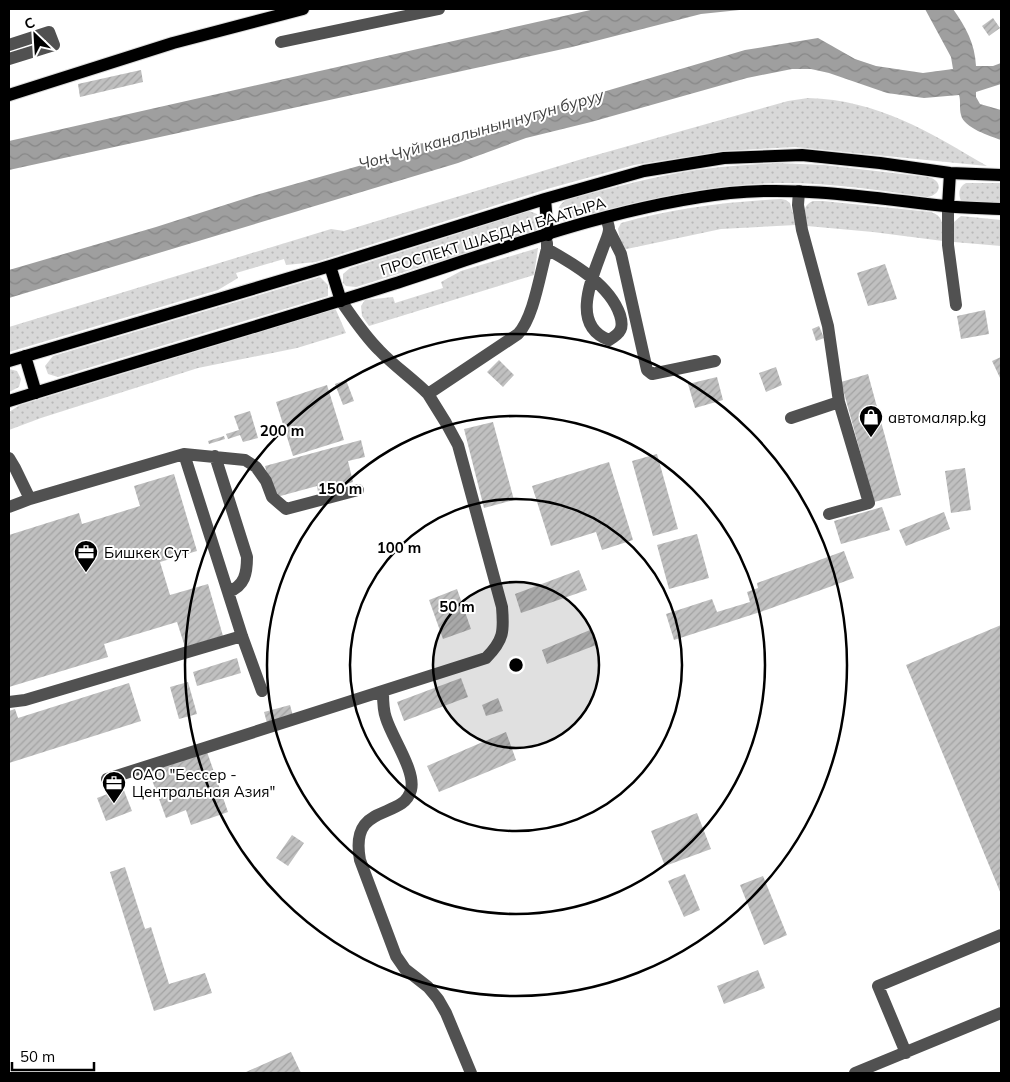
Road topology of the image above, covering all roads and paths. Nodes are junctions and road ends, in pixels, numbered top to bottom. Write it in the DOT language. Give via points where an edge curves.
graph roads {
  1 [pos="303,9"];
  2 [pos="439,9"];
  3 [pos="281,42"];
  4 [pos="9,45"];
  5 [pos="9,59"];
  6 [pos="9,95"];
  7 [pos="950,173"];
  8 [pos="1001,175"];
  9 [pos="798,191"];
  10 [pos="545,199"];
  11 [pos="948,206"];
  12 [pos="1001,209"];
  13 [pos="608,224"];
  14 [pos="548,235"];
  15 [pos="547,249"];
  16 [pos="330,266"];
  17 [pos="341,301"];
  18 [pos="956,304"];
  19 [pos="25,356"];
  20 [pos="9,361"];
  21 [pos="715,361"];
  22 [pos="36,392"];
  23 [pos="428,394"];
  24 [pos="9,401"];
  25 [pos="839,402"];
  26 [pos="791,418"];
  27 [pos="184,454"];
  28 [pos="215,456"];
  29 [pos="9,458"];
  30 [pos="358,490"];
  31 [pos="30,499"];
  32 [pos="9,507"];
  33 [pos="829,514"];
  34 [pos="228,592"];
  35 [pos="242,636"];
  36 [pos="262,691"];
  37 [pos="383,692"];
  38 [pos="9,702"];
  39 [pos="107,779"];
  40 [pos="1001,935"];
  41 [pos="1001,1013"];
  42 [pos="906,1052"];
  43 [pos="471,1073"];
  44 [pos="855,1073"];
  1 -- 6 [label="main road" via="173,43"];
  2 -- 3 [label="lane"];
  4 -- 5 [label="lane" via="50,32 54,44"];
  7 -- 8 [label="main road, ПРОСПЕКТ ШАБДАН БААТЫРА"];
  7 -- 10 [label="main road, ПРОСПЕКТ ШАБДАН БААТЫРА" via="802,156 734,157 644,171"];
  7 -- 11 [label="main road"];
  9 -- 11 [label="main road, ПРОСПЕКТ ШАБДАН БААТЫРА"];
  9 -- 13 [label="main road, ПРОСПЕКТ ШАБДАН БААТЫРА" via="732,193 698,198"];
  9 -- 25 [label="lane" via="802,230 828,326"];
  10 -- 14 [label="main road"];
  10 -- 16 [label="main road, ПРОСПЕКТ ШАБДАН БААТЫРА"];
  11 -- 12 [label="main road, ПРОСПЕКТ ШАБДАН БААТЫРА"];
  11 -- 18 [label="lane" via="948,245"];
  13 -- 14 [label="main road, ПРОСПЕКТ ШАБДАН БААТЫРА"];
  13 -- 15 [label="lane" via="591,278"];
  13 -- 21 [label="lane" via="621,254 647,370 652,374"];
  14 -- 15 [label="lane"];
  14 -- 17 [label="main road, ПРОСПЕКТ ШАБДАН БААТЫРА"];
  15 -- 23 [label="lane" via="524,329"];
  16 -- 17 [label="main road"];
  16 -- 19 [label="main road, ПРОСПЕКТ ШАБДАН БААТЫРА"];
  17 -- 22 [label="main road, ПРОСПЕКТ ШАБДАН БААТЫРА"];
  17 -- 23 [label="lane" via="377,349"];
  19 -- 20 [label="main road, ПРОСПЕКТ ШАБДАН БААТЫРА"];
  19 -- 22 [label="main road"];
  22 -- 24 [label="main road, ПРОСПЕКТ ШАБДАН БААТЫРА"];
  23 -- 37 [label="lane" via="458,445 502,607 504,629 501,640 486,658"];
  25 -- 26 [label="lane"];
  25 -- 33 [label="lane" via="869,503"];
  27 -- 28 [label="lane"];
  27 -- 31 [label="lane"];
  27 -- 34 [label="lane"];
  28 -- 30 [label="lane" via="245,460 256,467 272,497 286,509"];
  28 -- 34 [label="lane" via="248,557 243,581"];
  29 -- 31 [label="lane"];
  31 -- 32 [label="lane"];
  34 -- 35 [label="lane"];
  35 -- 36 [label="lane"];
  35 -- 38 [label="lane" via="26,700"];
  37 -- 39 [label="lane"];
  37 -- 43 [label="lane" via="383,710 408,769 411,792 406,800 362,828 357,848 396,956 405,969 438,999"];
  40 -- 42 [label="lane" via="878,986"];
  41 -- 42 [label="lane"];
  42 -- 44 [label="lane"];
}
